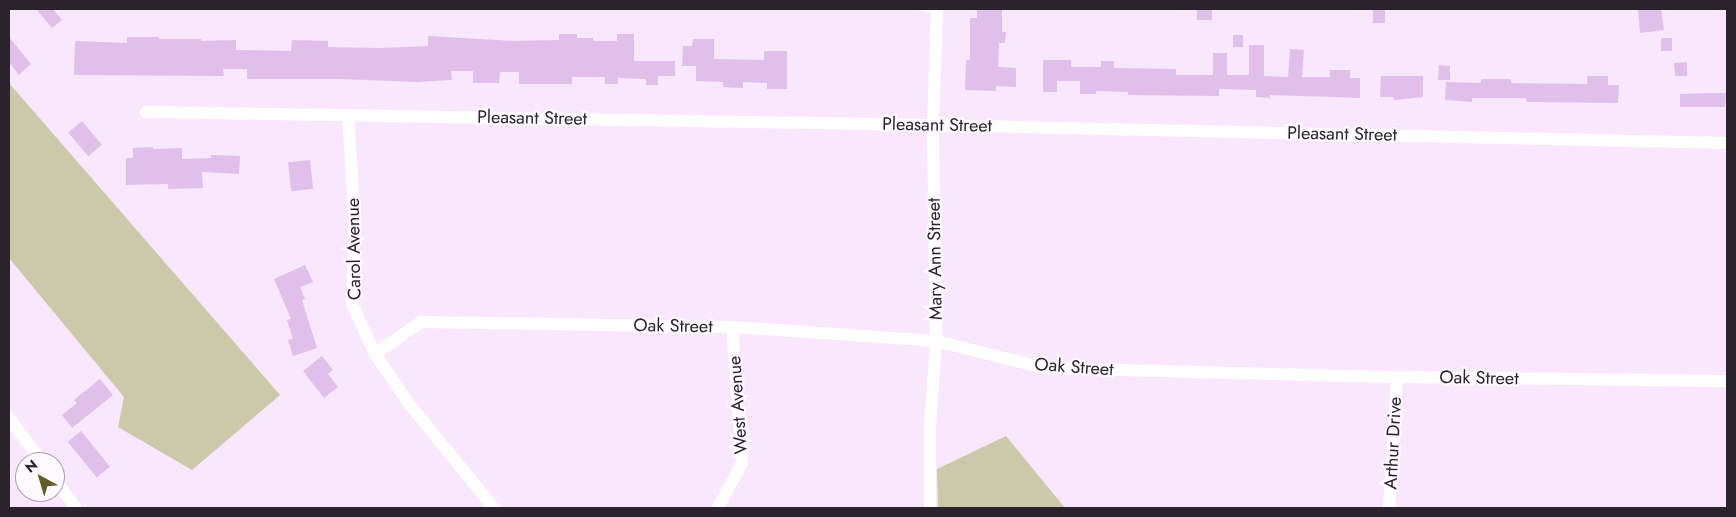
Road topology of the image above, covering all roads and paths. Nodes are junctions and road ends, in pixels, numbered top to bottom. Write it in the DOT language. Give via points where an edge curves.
graph roads {
  1 [pos="926,9"];
  2 [pos="937,9"];
  3 [pos="146,112"];
  4 [pos="348,116"];
  5 [pos="933,125"];
  6 [pos="1727,143"];
  7 [pos="732,326"];
  8 [pos="936,341"];
  9 [pos="375,354"];
  10 [pos="1397,377"];
  11 [pos="1727,381"];
  12 [pos="9,418"];
  13 [pos="34,452"];
  14 [pos="65,493"];
  15 [pos="76,508"];
  16 [pos="494,508"];
  17 [pos="718,508"];
  18 [pos="930,508"];
  19 [pos="1389,508"];
  1 -- 2 [label="lane"];
  2 -- 5 [label="street, Mary Ann Street"];
  3 -- 4 [label="street, Pleasant Street"];
  4 -- 5 [label="street, Pleasant Street"];
  4 -- 9 [label="street, Carol Avenue" via="355,221 352,304"];
  5 -- 6 [label="street, Pleasant Street"];
  5 -- 8 [label="street, Mary Ann Street"];
  7 -- 8 [label="street, Oak Street"];
  7 -- 9 [label="street, Oak Street" via="421,322"];
  7 -- 17 [label="street, West Avenue" via="742,463"];
  8 -- 10 [label="street, Oak Street" via="1044,368"];
  8 -- 18 [label="street, Mary Ann Street" via="930,427"];
  9 -- 16 [label="street, Carol Avenue" via="410,405"];
  10 -- 11 [label="street, Oak Street"];
  10 -- 19 [label="street, Arthur Drive"];
  12 -- 13 [label="street"];
  14 -- 15 [label="street"];
}
